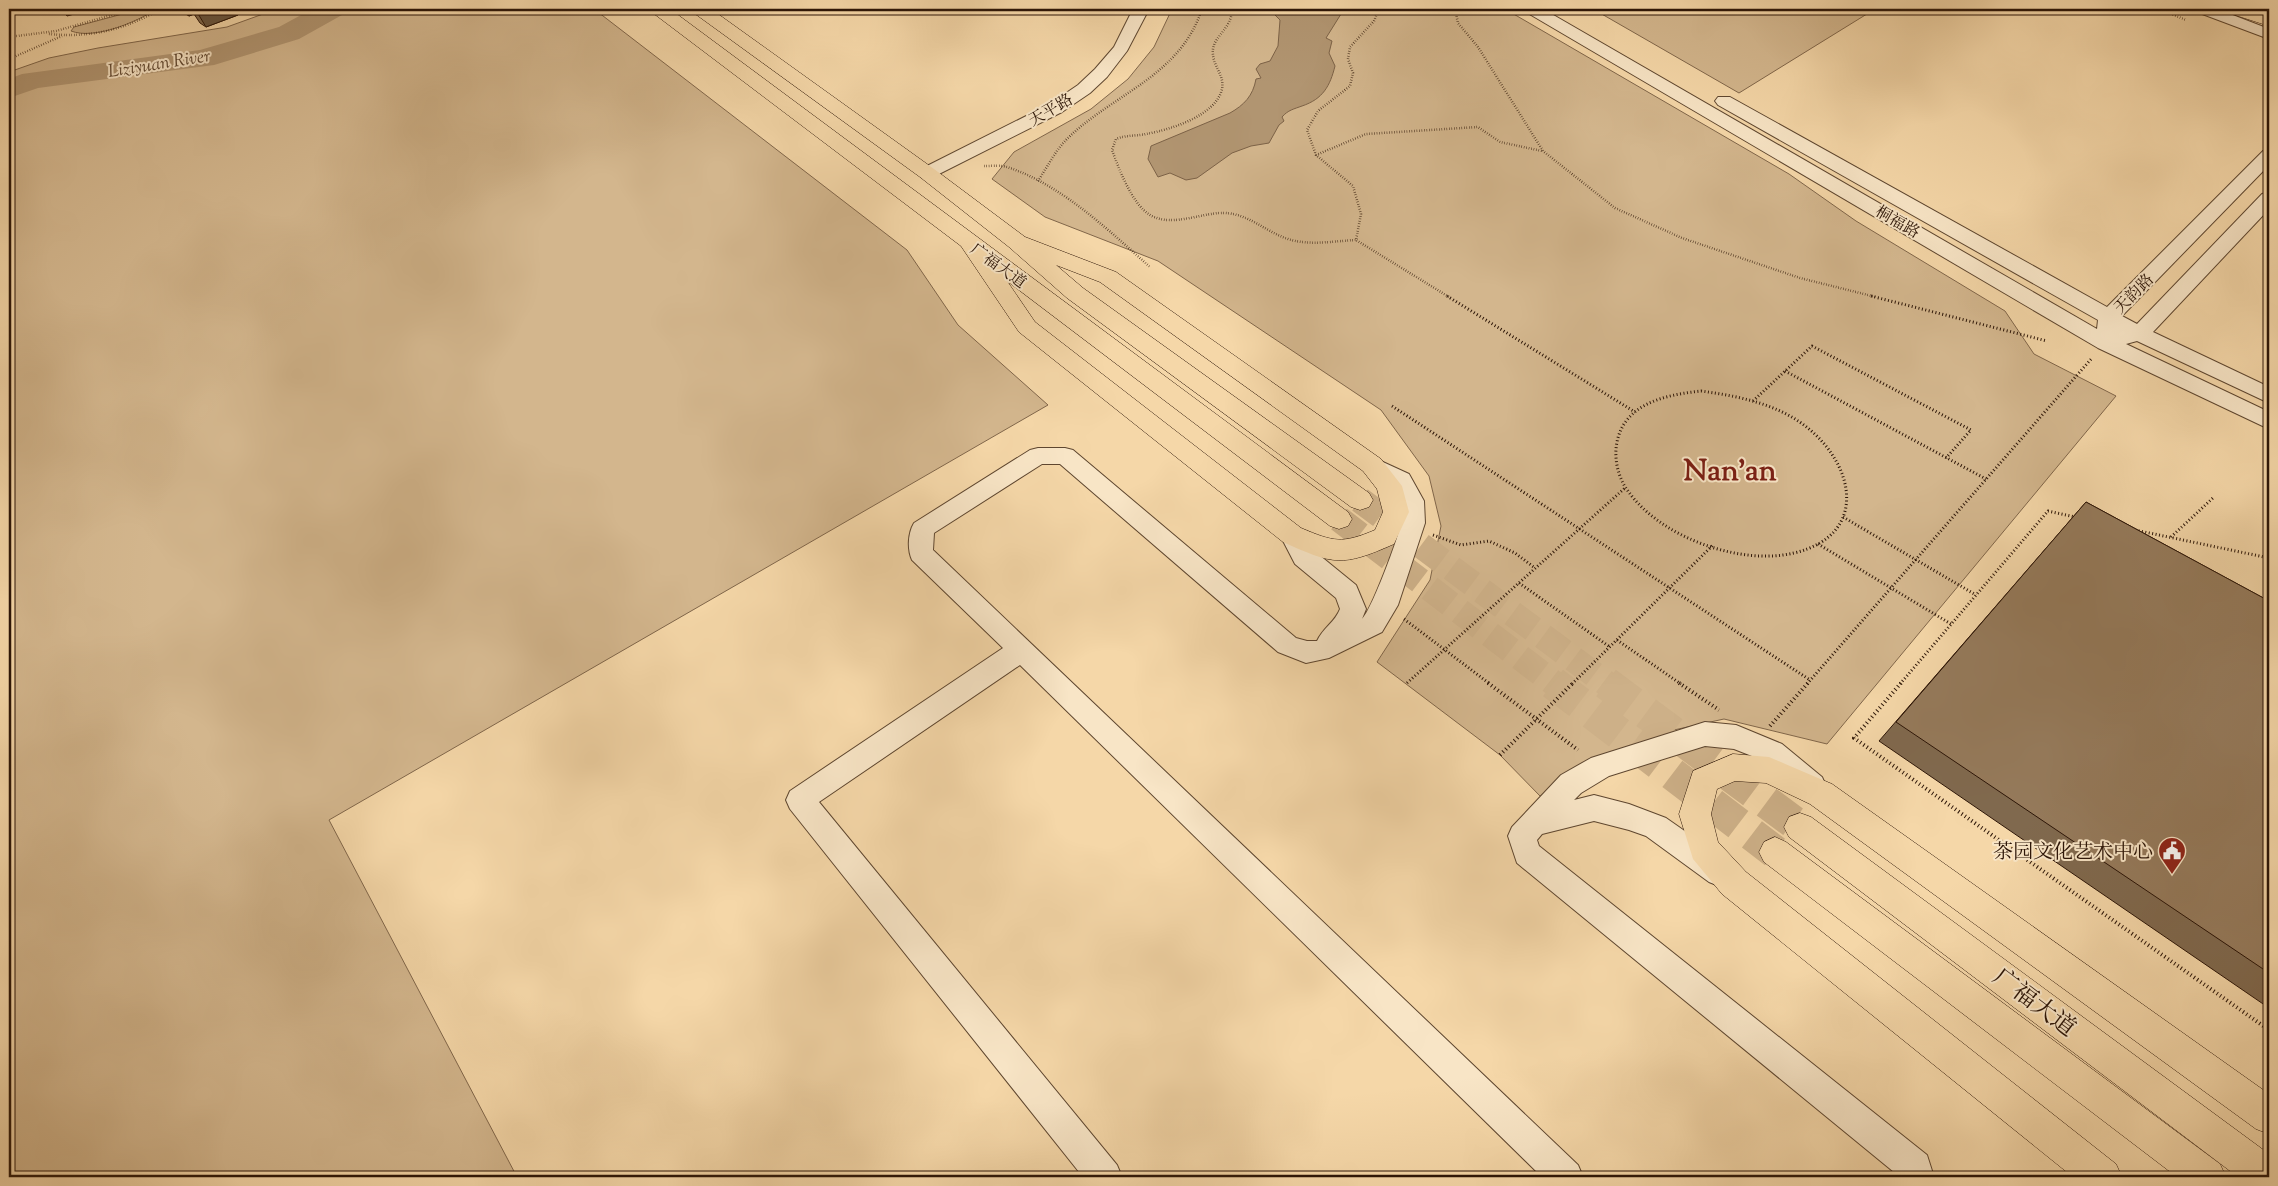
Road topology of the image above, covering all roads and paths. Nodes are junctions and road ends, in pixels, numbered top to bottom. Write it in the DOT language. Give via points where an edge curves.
graph roads {
  1 [pos="113,9"];
  2 [pos="133,9"];
  3 [pos="160,9"];
  4 [pos="659,9"];
  5 [pos="700,9"];
  6 [pos="1125,9"];
  7 [pos="1141,9"];
  8 [pos="1202,9"];
  9 [pos="1232,9"];
  10 [pos="1379,9"];
  11 [pos="1455,9"];
  12 [pos="1532,9"];
  13 [pos="1560,9"];
  14 [pos="2203,9"];
  15 [pos="2235,9"];
  16 [pos="117,14"];
  17 [pos="2269,21"];
  18 [pos="44,34"];
  19 [pos="2269,34"];
  20 [pos="62,36"];
  21 [pos="9,38"];
  22 [pos="9,59"];
  23 [pos="1543,151"];
  24 [pos="1316,155"];
  25 [pos="2269,155"];
  26 [pos="981,166"];
  27 [pos="919,168"];
  28 [pos="1038,181"];
  29 [pos="2269,198"];
  30 [pos="1356,240"];
  31 [pos="1017,242"];
  32 [pos="970,244"];
  33 [pos="1150,267"];
  34 [pos="2109,317"];
  35 [pos="2139,334"];
  36 [pos="2047,341"];
  37 [pos="2105,342"];
  38 [pos="1784,371"];
  39 [pos="2269,396"];
  40 [pos="1753,401"];
  41 [pos="1392,406"];
  42 [pos="1635,412"];
  43 [pos="2269,421"];
  44 [pos="1946,458"];
  45 [pos="1372,465"];
  46 [pos="1986,479"];
  47 [pos="1625,488"];
  48 [pos="2214,497"];
  49 [pos="1360,500"];
  50 [pos="1843,517"];
  51 [pos="2077,517"];
  52 [pos="1339,519"];
  53 [pos="1579,529"];
  54 [pos="2134,529"];
  55 [pos="1433,535"];
  56 [pos="1292,536"];
  57 [pos="2171,537"];
  58 [pos="1818,544"];
  59 [pos="1713,545"];
  60 [pos="2269,558"];
  61 [pos="1915,560"];
  62 [pos="1536,568"];
  63 [pos="1519,583"];
  64 [pos="1670,588"];
  65 [pos="1891,588"];
  66 [pos="1976,595"];
  67 [pos="1385,605"];
  68 [pos="1951,624"];
  69 [pos="1617,640"];
  70 [pos="1610,647"];
  71 [pos="1021,650"];
  72 [pos="1445,650"];
  73 [pos="1320,651"];
  74 [pos="1810,680"];
  75 [pos="1407,683"];
  76 [pos="1720,711"];
  77 [pos="1537,719"];
  78 [pos="1754,745"];
  79 [pos="1500,756"];
  80 [pos="1601,767"];
  81 [pos="1821,794"];
  82 [pos="1536,823"];
  83 [pos="1800,827"];
  84 [pos="1775,852"];
  85 [pos="1734,883"];
  86 [pos="2269,1030"];
  87 [pos="2269,1116"];
  88 [pos="1105,1177"];
  89 [pos="1566,1177"];
  90 [pos="1917,1177"];
  91 [pos="2103,1177"];
  92 [pos="2207,1177"];
  93 [pos="2269,1177"];
  1 -- 16 [label="path"];
  2 -- 16 [label="path"];
  3 -- 20 [label="path" via="112,31"];
  4 -- 32 [label="main road, 广福大道"];
  5 -- 27 [label="main road, 广福大道"];
  6 -- 27 [label="street, 天平路" via="1093,59 1069,83"];
  7 -- 27 [label="street, 天平路" via="1120,48 1084,89 1056,108"];
  8 -- 28 [label="path" via="1191,37 1156,73 1070,136"];
  9 -- 30 [label="path" via="1228,28 1212,48 1214,62 1222,76 1222,90 1214,106 1172,128 1116,139 1112,150 1137,201 1153,217 1165,219 1228,213 1298,242"];
  10 -- 24 [label="path" via="1374,21 1350,47 1348,59 1353,73 1350,86 1318,111 1307,130"];
  11 -- 23 [label="path" via="1458,23 1478,47"];
  12 -- 37 [label="street, 桐福路"];
  13 -- 34 [label="street, 桐福路"];
  14 -- 19 [label="street"];
  15 -- 17 [label="main road"];
  16 -- 18 [label="path"];
  18 -- 20 [label="path"];
  18 -- 21 [label="path"];
  20 -- 22 [label="path"];
  23 -- 24 [label="path" via="1514,148 1488,137 1478,127 1366,134"];
  23 -- 36 [label="path" via="1615,208 1682,238 1800,278"];
  24 -- 30 [label="path" via="1353,186 1361,214"];
  25 -- 34 [label="street, 天韵路"];
  26 -- 28 [label="path" via="1005,166"];
  27 -- 31 [label="main road, 广福大道"];
  28 -- 33 [label="path" via="1099,222"];
  29 -- 35 [label="street, 天韵路"];
  30 -- 42 [label="path"];
  31 -- 45 [label="main road" via="1108,277"];
  31 -- 49 [label="main road, 广福大道" via="1075,293"];
  32 -- 52 [label="main road, 广福大道"];
  32 -- 56 [label="main road" via="1027,327"];
  34 -- 35 [label="street, 桐福路"];
  34 -- 37 [label="street, 天韵路"];
  35 -- 37 [label="street, 天韵路"];
  35 -- 39 [label="street, 桐福路"];
  37 -- 43 [label="street, 桐福路"];
  37 -- 46 [label="path"];
  38 -- 40 [label="path"];
  38 -- 44 [label="path"];
  38 -- 44 [label="path" via="1812,346 1971,430"];
  40 -- 42 [label="path" via="1701,391 1668,394 1641,405"];
  40 -- 50 [label="path" via="1773,408 1804,426 1830,449 1845,475 1849,503"];
  41 -- 53 [label="path"];
  42 -- 47 [label="path" via="1622,422 1614,445"];
  44 -- 46 [label="path"];
  45 -- 56 [label="main road" via="1389,486 1396,512 1385,538 1356,550 1326,550"];
  45 -- 67 [label="street" via="1402,480 1412,501 1414,523"];
  46 -- 61 [label="path"];
  47 -- 53 [label="path"];
  47 -- 59 [label="path" via="1664,524 1701,544"];
  48 -- 57 [label="path"];
  50 -- 58 [label="path" via="1839,527"];
  50 -- 61 [label="path"];
  51 -- 66 [label="path" via="2048,511"];
  53 -- 62 [label="path"];
  53 -- 64 [label="path"];
  54 -- 57 [label="path"];
  55 -- 62 [label="path" via="1461,545 1489,541 1515,553"];
  56 -- 73 [label="street" via="1304,557 1347,592 1353,608 1347,624"];
  57 -- 60 [label="path"];
  58 -- 59 [label="path" via="1783,555 1742,554"];
  58 -- 65 [label="path"];
  59 -- 64 [label="path"];
  61 -- 65 [label="path"];
  61 -- 66 [label="path"];
  62 -- 63 [label="path"];
  63 -- 70 [label="path"];
  63 -- 72 [label="path"];
  64 -- 69 [label="path"];
  64 -- 74 [label="path"];
  65 -- 68 [label="path"];
  65 -- 74 [label="path"];
  66 -- 68 [label="path"];
  67 -- 72 [label="path"];
  67 -- 73 [label="street" via="1373,625"];
  68 -- 86 [label="path" via="1854,738"];
  69 -- 70 [label="path"];
  69 -- 76 [label="path"];
  70 -- 77 [label="path"];
  71 -- 73 [label="street" via="921,553 922,530 1038,456 1065,456 1287,645 1306,652"];
  71 -- 88 [label="street" via="800,800"];
  71 -- 89 [label="street"];
  72 -- 75 [label="path"];
  72 -- 77 [label="path"];
  74 -- 78 [label="path"];
  77 -- 79 [label="path"];
  77 -- 80 [label="path"];
  78 -- 80 [label="street" via="1736,737 1704,734"];
  78 -- 81 [label="street" via="1772,752"];
  80 -- 82 [label="street" via="1571,784"];
  81 -- 85 [label="main road" via="1768,770 1733,767 1704,781 1695,814 1704,849"];
  81 -- 87 [label="main road"];
  82 -- 85 [label="street" via="1594,808 1629,817 1656,827"];
  82 -- 90 [label="street" via="1522,836 1527,854 1914,1167"];
  83 -- 93 [label="main road, 广福大道"];
  84 -- 92 [label="main road, 广福大道"];
  85 -- 91 [label="main road"];
}
